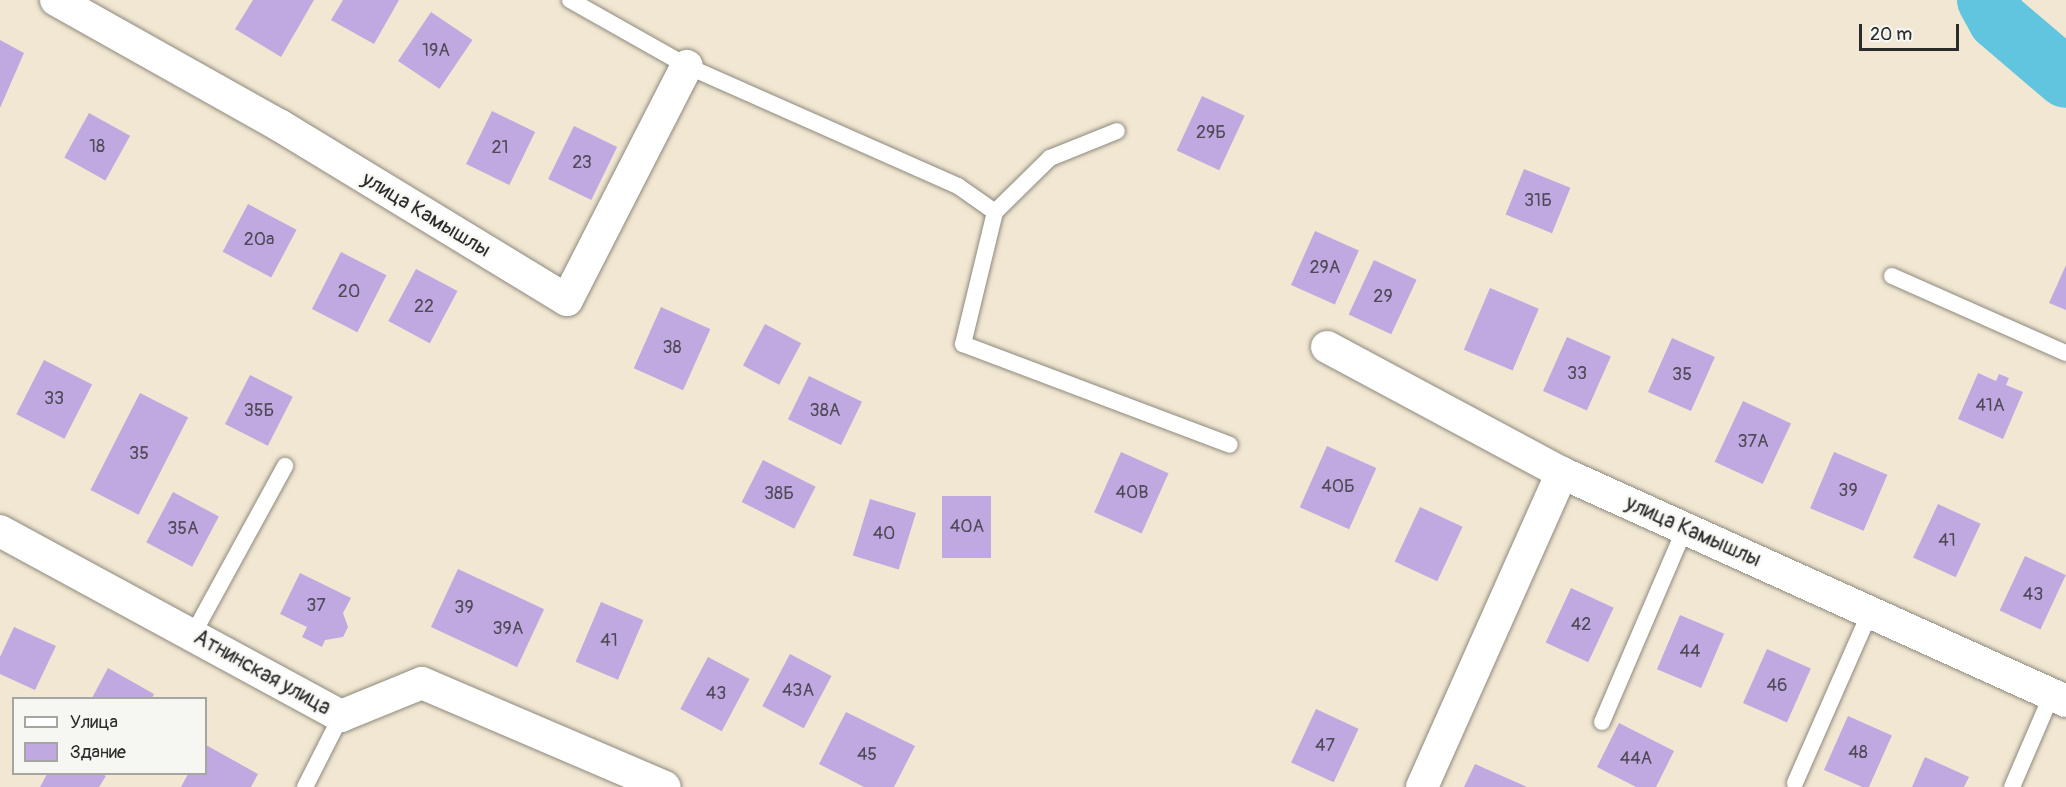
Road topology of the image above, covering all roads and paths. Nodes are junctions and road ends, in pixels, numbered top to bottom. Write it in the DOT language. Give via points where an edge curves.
graph roads {
  1 [pos="56,0"];
  2 [pos="570,0"];
  3 [pos="687,66"];
  4 [pos="1117,131"];
  5 [pos="995,212"];
  6 [pos="1892,276"];
  7 [pos="1327,347"];
  8 [pos="2066,353"];
  9 [pos="1230,445"];
  10 [pos="285,466"];
  11 [pos="1562,473"];
  12 [pos="1685,528"];
  13 [pos="0,531"];
  14 [pos="1870,612"];
  15 [pos="192,636"];
  16 [pos="2059,697"];
  17 [pos="341,717"];
  18 [pos="1602,722"];
  19 [pos="1795,783"];
  20 [pos="305,787"];
  21 [pos="665,787"];
  22 [pos="1422,787"];
  23 [pos="2012,787"];
  1 -- 3 [label="street, улица Камышлы" via="279,125 567,300"];
  2 -- 3 [label="lane"];
  3 -- 5 [label="lane" via="958,186"];
  4 -- 5 [label="lane" via="1050,158"];
  5 -- 9 [label="lane" via="963,344"];
  6 -- 8 [label="lane"];
  7 -- 11 [label="street, улица Камышлы"];
  10 -- 15 [label="lane"];
  11 -- 12 [label="street, улица Камышлы"];
  11 -- 22 [label="street"];
  12 -- 14 [label="street, улица Камышлы"];
  12 -- 18 [label="lane"];
  13 -- 15 [label="street, Атнинская улица"];
  14 -- 16 [label="street, улица Камышлы"];
  14 -- 19 [label="lane"];
  15 -- 17 [label="street, Атнинская улица"];
  16 -- 23 [label="lane"];
  17 -- 20 [label="lane"];
  17 -- 21 [label="street, Атнинская улица" via="422,683"];
}
